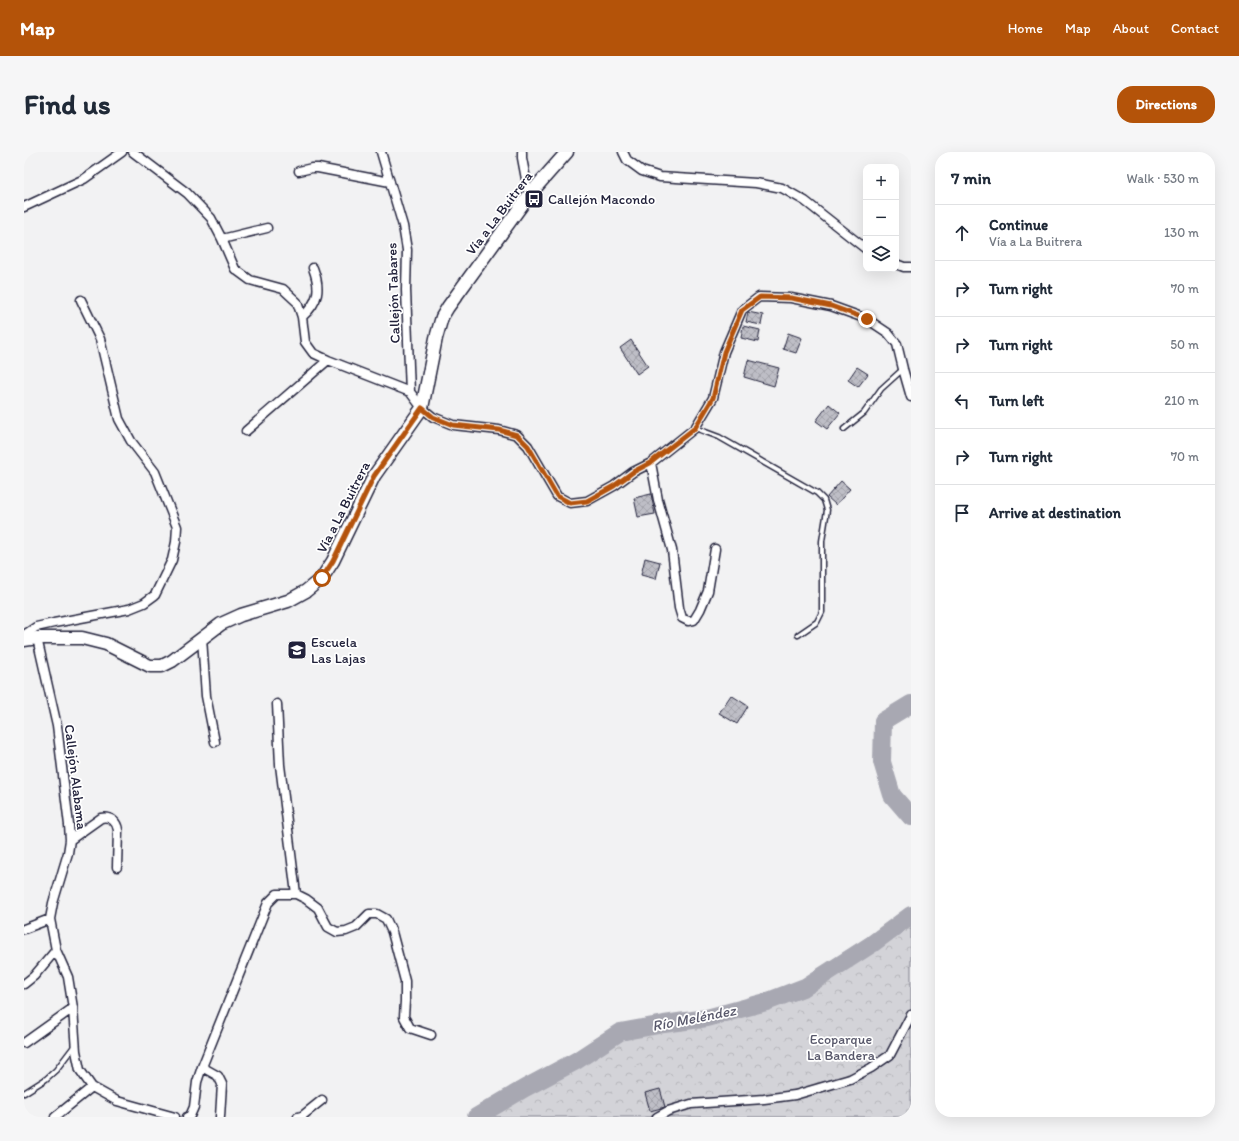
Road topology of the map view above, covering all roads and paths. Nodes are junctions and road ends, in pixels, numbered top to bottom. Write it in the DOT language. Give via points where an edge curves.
graph roads {
  1 [pos="122,152"];
  2 [pos="133,152"];
  3 [pos="380,152"];
  4 [pos="522,152"];
  5 [pos="567,152"];
  6 [pos="623,152"];
  7 [pos="299,171"];
  8 [pos="390,182"];
  9 [pos="529,195"];
  10 [pos="24,207"];
  11 [pos="268,228"];
  12 [pos="222,239"];
  13 [pos="863,247"];
  14 [pos="899,265"];
  15 [pos="911,267"];
  16 [pos="313,268"];
  17 [pos="81,300"];
  18 [pos="302,317"];
  19 [pos="328,360"];
  20 [pos="903,369"];
  21 [pos="410,392"];
  22 [pos="911,396"];
  23 [pos="422,408"];
  24 [pos="695,428"];
  25 [pos="844,429"];
  26 [pos="246,431"];
  27 [pos="650,463"];
  28 [pos="715,549"];
  29 [pos="24,635"];
  30 [pos="798,635"];
  31 [pos="37,638"];
  32 [pos="202,638"];
  33 [pos="24,640"];
  34 [pos="277,704"];
  35 [pos="215,742"];
  36 [pos="70,840"];
  37 [pos="117,868"];
  38 [pos="296,894"];
  39 [pos="50,919"];
  40 [pos="24,929"];
  41 [pos="56,950"];
  42 [pos="24,984"];
  43 [pos="73,1008"];
  44 [pos="911,1015"];
  45 [pos="431,1035"];
  46 [pos="24,1043"];
  47 [pos="75,1045"];
  48 [pos="202,1066"];
  49 [pos="92,1087"];
  50 [pos="24,1093"];
  51 [pos="322,1100"];
  52 [pos="189,1116"];
  53 [pos="55,1117"];
  54 [pos="175,1117"];
  55 [pos="220,1117"];
  56 [pos="298,1117"];
  57 [pos="657,1117"];
  1 -- 10 [label="street" via="84,179"];
  2 -- 12 [label="street" via="187,193 211,218"];
  3 -- 8 [label="street, Callejón Tabares"];
  4 -- 9 [label="street"];
  5 -- 9 [label="street, Vía a La Buitrera"];
  6 -- 13 [label="street" via="627,160 642,171 660,177 756,183 782,188 805,201"];
  7 -- 8 [label="street" via="318,168"];
  8 -- 21 [label="street, Callejón Tabares" via="407,250"];
  9 -- 23 [label="street, Vía a La Buitrera" via="442,317"];
  11 -- 12 [label="street"];
  12 -- 18 [label="street" via="235,270 250,280 283,289 297,302"];
  14 -- 15 [label="street"];
  16 -- 18 [label="street" via="318,284 315,303"];
  17 -- 29 [label="street" via="100,339 120,419 131,441 155,472 177,526 176,542 172,560 154,595 144,603 129,610 36,627"];
  18 -- 19 [label="street" via="305,342 312,353"];
  19 -- 21 [label="street"];
  19 -- 26 [label="street"];
  20 -- 22 [label="street"];
  20 -- 24 [label="street" via="897,344 888,333 867,319 831,306 791,298 760,297 742,310 724,352 713,398"];
  20 -- 25 [label="lane" via="881,390 864,413"];
  21 -- 23 [label="street"];
  23 -- 27 [label="street" via="433,417 453,425 499,430 517,435 528,446 557,496 570,503 587,501"];
  23 -- 32 [label="street, Vía a La Buitrera" via="374,476 333,561 322,578 306,592 288,601 241,615 221,624"];
  24 -- 27 [label="street"];
  24 -- 30 [label="lane" via="719,437 817,493 824,500 827,510 822,541 822,612 817,622"];
  27 -- 28 [label="street" via="672,550 679,608 682,618 688,621 694,620 708,591"];
  31 -- 32 [label="street, Vía a La Buitrera" via="82,638 106,644 150,666 162,666"];
  31 -- 33 [label="street, Vía a La Buitrera"];
  31 -- 36 [label="street, Callejón Alabama" via="57,726"];
  32 -- 35 [label="street" via="206,696"];
  34 -- 38 [label="street" via="280,765"];
  36 -- 37 [label="street" via="102,818 115,821 118,830"];
  36 -- 39 [label="street, Callejón Alabama"];
  38 -- 45 [label="street" via="318,908 328,927 337,932 356,927 369,914 377,914 386,919 405,981 404,1018 410,1028"];
  38 -- 48 [label="street" via="277,894 268,903"];
  39 -- 40 [label="street"];
  39 -- 41 [label="street, Callejón Alabama"];
  41 -- 42 [label="street"];
  41 -- 43 [label="street, Callejón Alabama" via="68,977"];
  43 -- 46 [label="street"];
  43 -- 47 [label="street, Callejón Alabama"];
  44 -- 57 [label="street" via="890,1054 850,1079 795,1095 691,1104"];
  47 -- 49 [label="street, Callejón Alabama" via="80,1070"];
  47 -- 50 [label="lane" via="56,1070"];
  48 -- 52 [label="street" via="194,1107"];
  48 -- 55 [label="street" via="218,1076 222,1084"];
  49 -- 53 [label="street"];
  49 -- 54 [label="street, Callejón Alabama" via="117,1101"];
  51 -- 56 [label="street"];
}
